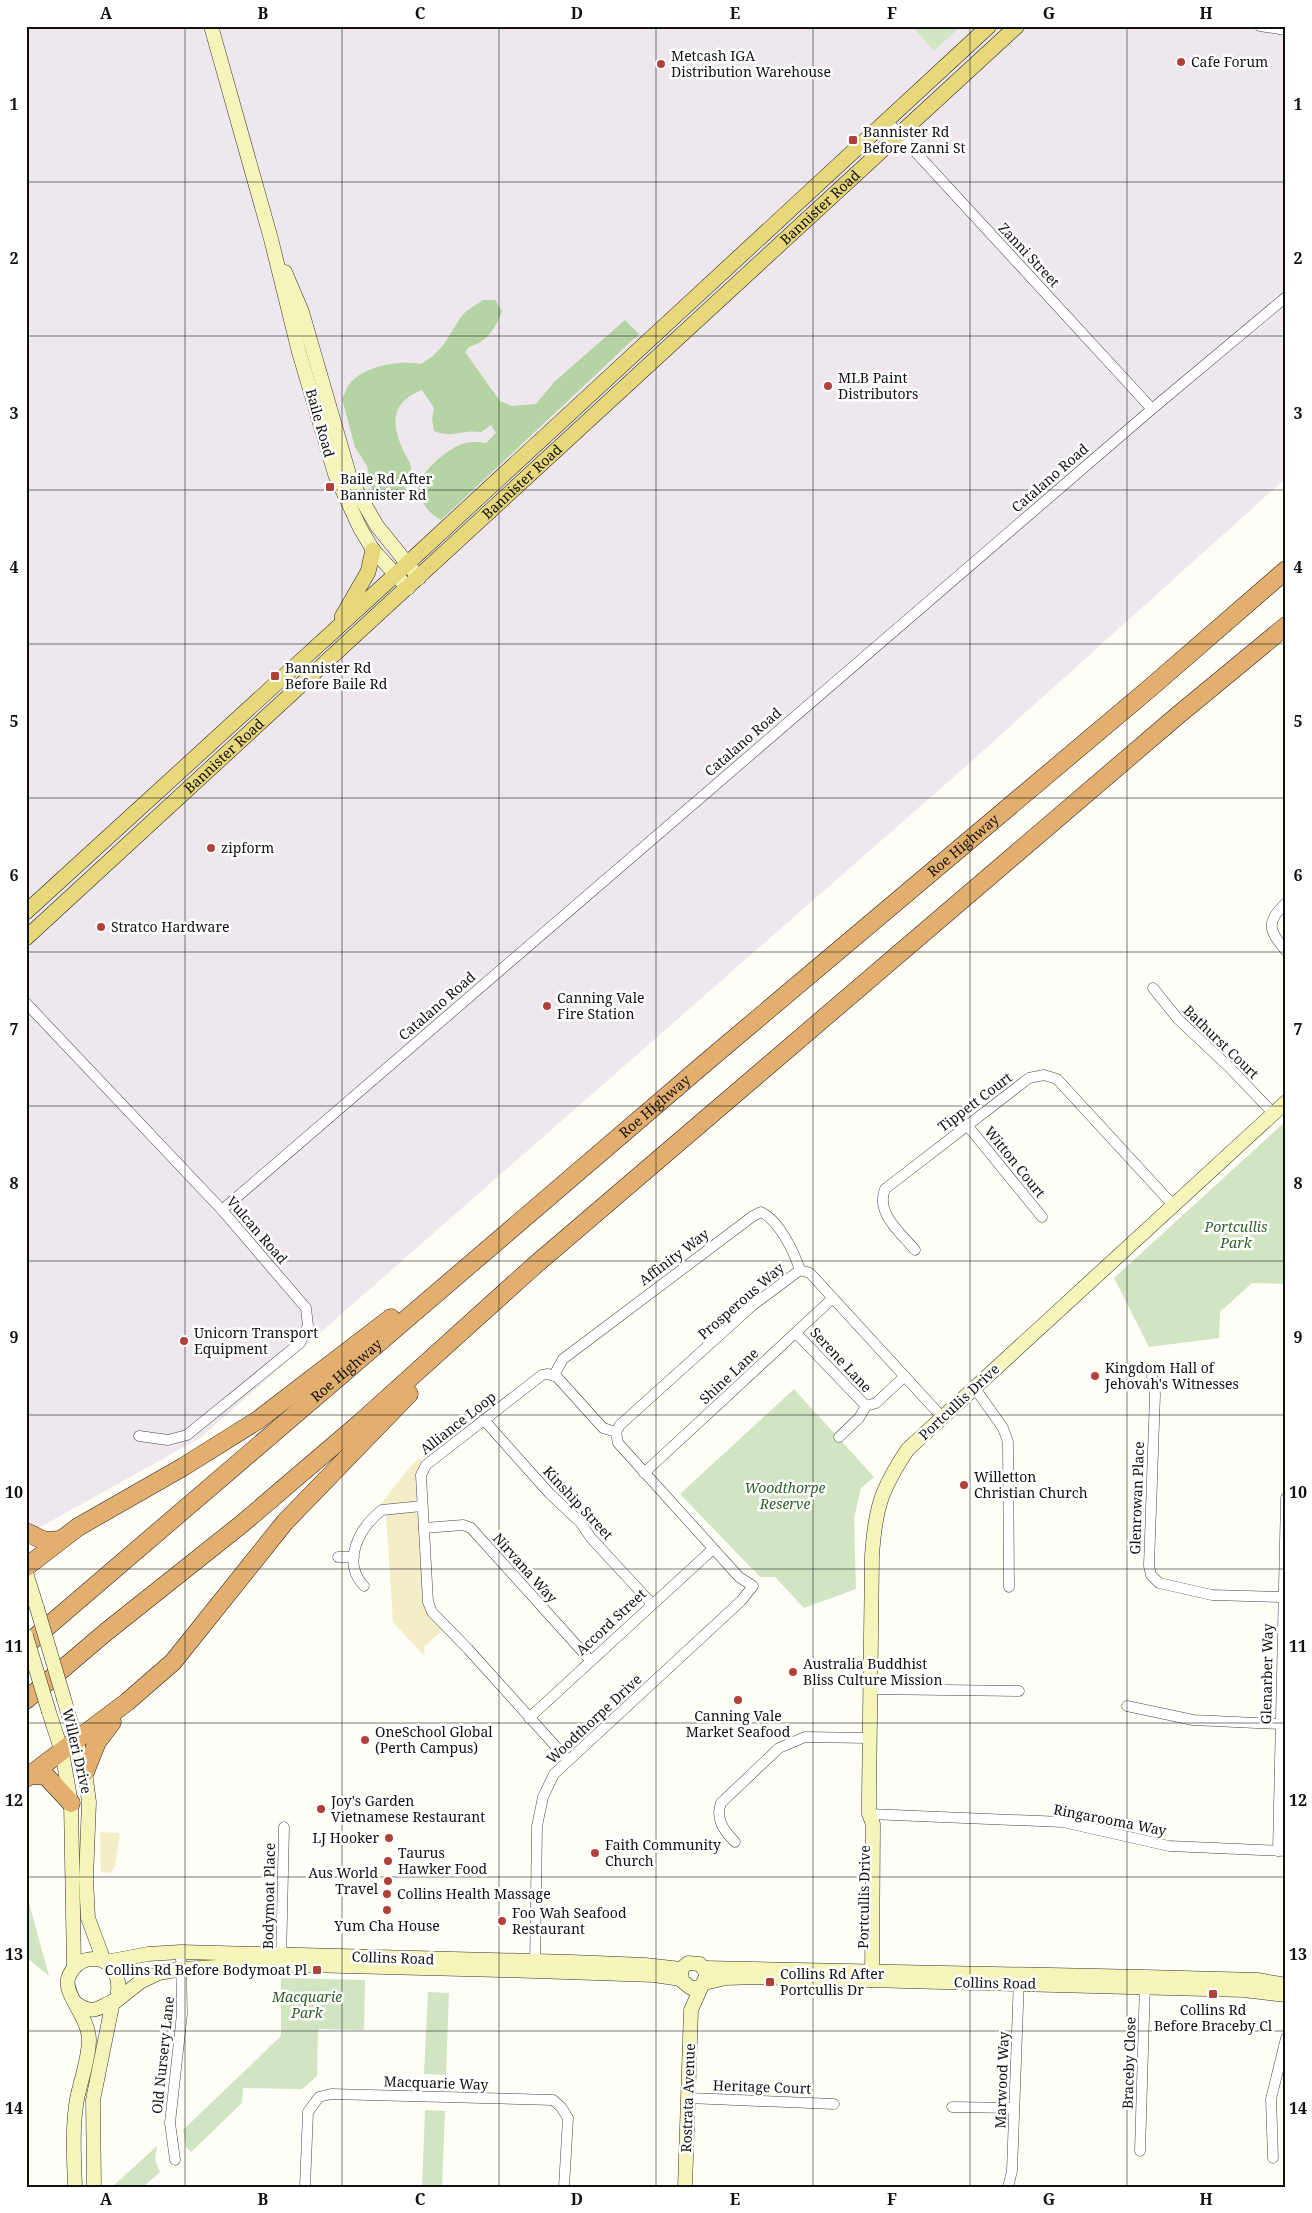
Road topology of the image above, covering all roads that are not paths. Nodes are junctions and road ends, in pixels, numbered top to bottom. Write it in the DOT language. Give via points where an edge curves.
graph roads {
  1 [pos="211,26"];
  2 [pos="989,26"];
  3 [pos="1017,26"];
  4 [pos="1260,26"];
  5 [pos="1286,30"];
  6 [pos="886,120"];
  7 [pos="899,134"];
  8 [pos="1286,297"];
  9 [pos="316,385"];
  10 [pos="1152,409"];
  11 [pos="373,550"];
  12 [pos="407,563"];
  13 [pos="1286,570"];
  14 [pos="395,575"];
  15 [pos="419,578"];
  16 [pos="408,588"];
  17 [pos="1286,626"];
  18 [pos="335,629"];
  19 [pos="1286,903"];
  20 [pos="26,912"];
  21 [pos="26,938"];
  22 [pos="1286,951"];
  23 [pos="1153,988"];
  24 [pos="26,1003"];
  25 [pos="1286,1102"];
  26 [pos="1273,1113"];
  27 [pos="967,1125"];
  28 [pos="558,1189"];
  29 [pos="1173,1205"];
  30 [pos="222,1210"];
  31 [pos="1042,1217"];
  32 [pos="916,1250"];
  33 [pos="534,1266"];
  34 [pos="800,1270"];
  35 [pos="833,1298"];
  36 [pos="796,1333"];
  37 [pos="554,1375"];
  38 [pos="904,1376"];
  39 [pos="1152,1376"];
  40 [pos="974,1387"];
  41 [pos="866,1406"];
  42 [pos="942,1417"];
  43 [pos="484,1420"];
  44 [pos="616,1432"];
  45 [pos="139,1436"];
  46 [pos="838,1437"];
  47 [pos="644,1473"];
  48 [pos="1286,1498"];
  49 [pos="422,1506"];
  50 [pos="424,1528"];
  51 [pos="26,1532"];
  52 [pos="60,1540"];
  53 [pos="713,1549"];
  54 [pos="338,1557"];
  55 [pos="354,1557"];
  56 [pos="26,1567"];
  57 [pos="26,1573"];
  58 [pos="364,1586"];
  59 [pos="1008,1587"];
  60 [pos="1282,1597"];
  61 [pos="652,1604"];
  62 [pos="26,1636"];
  63 [pos="26,1645"];
  64 [pos="590,1660"];
  65 [pos="871,1689"];
  66 [pos="1019,1691"];
  67 [pos="26,1700"];
  68 [pos="127,1702"];
  69 [pos="1128,1706"];
  70 [pos="529,1718"];
  71 [pos="1280,1724"];
  72 [pos="870,1738"];
  73 [pos="77,1741"];
  74 [pos="62,1752"];
  75 [pos="568,1760"];
  76 [pos="85,1772"];
  77 [pos="29,1777"];
  78 [pos="71,1803"];
  79 [pos="870,1814"];
  80 [pos="284,1827"];
  81 [pos="735,1842"];
  82 [pos="1282,1851"];
  83 [pos="181,1952"];
  84 [pos="282,1960"];
  85 [pos="105,1961"];
  86 [pos="535,1966"];
  87 [pos="74,1967"];
  88 [pos="705,1968"];
  89 [pos="182,1969"];
  90 [pos="867,1975"];
  91 [pos="682,1977"];
  92 [pos="1019,1979"];
  93 [pos="1145,1982"];
  94 [pos="702,1985"];
  95 [pos="1286,1985"];
  96 [pos="1286,1995"];
  97 [pos="114,2001"];
  98 [pos="77,2004"];
  99 [pos="691,2010"];
  100 [pos="1286,2038"];
  101 [pos="688,2098"];
  102 [pos="834,2104"];
  103 [pos="952,2107"];
  104 [pos="1014,2108"];
  105 [pos="1140,2151"];
  106 [pos="1273,2158"];
  107 [pos="174,2160"];
  108 [pos="75,2187"];
  109 [pos="94,2187"];
  110 [pos="305,2187"];
  111 [pos="564,2187"];
  112 [pos="685,2187"];
  113 [pos="1008,2187"];
  1 -- 9 [label="main road, Baile Road" via="271,239 288,312"];
  2 -- 6 [label="main road, Bannister Road"];
  3 -- 7 [label="main road, Bannister Road"];
  4 -- 5 [label="street"];
  6 -- 7 [label="street, Zanni Street"];
  6 -- 12 [label="main road, Bannister Road"];
  7 -- 10 [label="street, Zanni Street"];
  7 -- 15 [label="main road, Bannister Road"];
  8 -- 10 [label="street, Catalano Road"];
  9 -- 11 [label="main road, Baile Road" via="340,490"];
  9 -- 12 [label="main road, Baile Road" via="351,481 377,526"];
  10 -- 30 [label="street, Catalano Road"];
  11 -- 14 [label="main road, Baile Road"];
  11 -- 18 [label="main road" via="368,572"];
  12 -- 14 [label="main road, Bannister Road"];
  12 -- 15 [label="main road, Baile Road"];
  13 -- 28 [label="highway, Roe Highway"];
  14 -- 16 [label="main road, Baile Road"];
  14 -- 18 [label="main road, Bannister Road"];
  15 -- 16 [label="main road, Bannister Road"];
  16 -- 21 [label="main road, Bannister Road"];
  17 -- 33 [label="highway"];
  18 -- 20 [label="main road, Bannister Road"];
  19 -- 22 [label="street" via="1275,913 1271,924 1274,937"];
  23 -- 26 [label="street, Bathurst Court" via="1178,1019"];
  24 -- 30 [label="street, Vulcan Road"];
  25 -- 26 [label="main road, Portcullis Drive"];
  26 -- 29 [label="main road, Portcullis Drive"];
  27 -- 29 [label="street, Tippett Court" via="1029,1078 1044,1075 1057,1079"];
  27 -- 31 [label="street, Witton Court"];
  27 -- 32 [label="street, Tippett Court" via="890,1183 882,1195 883,1210"];
  28 -- 52 [label="highway" via="258,1420"];
  28 -- 63 [label="highway, Roe Highway"];
  29 -- 40 [label="main road, Portcullis Drive"];
  30 -- 45 [label="street, Vulcan Road" via="306,1308 308,1326 300,1343 187,1435 168,1440"];
  33 -- 67 [label="highway" via="244,1523"];
  33 -- 68 [label="highway" via="476,1333 400,1402 285,1522 173,1662"];
  34 -- 35 [label="street, Prosperous Way" via="810,1274"];
  34 -- 37 [label="street, Affinity Way" via="778,1225 761,1212 563,1359"];
  34 -- 44 [label="street, Prosperous Way" via="753,1305"];
  35 -- 36 [label="street, Shine Lane"];
  35 -- 38 [label="street, Prosperous Way"];
  36 -- 41 [label="street, Serene Lane"];
  36 -- 47 [label="street, Shine Lane"];
  37 -- 43 [label="street, Alliance Loop" via="542,1375"];
  37 -- 44 [label="street" via="603,1428"];
  38 -- 41 [label="street" via="876,1403"];
  38 -- 42 [label="street, Prosperous Way"];
  39 -- 60 [label="street, Glenrowan Place" via="1155,1394 1151,1575 1159,1583 1212,1595"];
  40 -- 42 [label="main road, Portcullis Drive"];
  40 -- 59 [label="street" via="1003,1428 1008,1442"];
  41 -- 46 [label="street" via="859,1418"];
  42 -- 65 [label="main road, Portcullis Drive" via="908,1449 889,1477 875,1519"];
  43 -- 49 [label="street, Alliance Loop" via="426,1465 421,1475"];
  43 -- 61 [label="street, Kinship Street"];
  44 -- 47 [label="street" via="618,1443"];
  47 -- 53 [label="street"];
  48 -- 60 [label="street, Glenarber Way"];
  49 -- 50 [label="street, Alliance Loop"];
  49 -- 55 [label="street" via="382,1510 358,1536 353,1547"];
  50 -- 64 [label="street, Nirvana Way" via="463,1525 471,1528"];
  50 -- 70 [label="street, Alliance Loop" via="428,1602 432,1612"];
  51 -- 52 [label="highway" via="45,1541"];
  52 -- 56 [label="highway"];
  53 -- 61 [label="street, Accord Street"];
  53 -- 75 [label="street, Woodthorpe Drive" via="739,1577 753,1586 741,1601"];
  54 -- 55 [label="street"];
  55 -- 58 [label="street" via="358,1580"];
  57 -- 73 [label="main road, Willeri Drive, bridge"];
  60 -- 71 [label="street, Glenarber Way"];
  61 -- 64 [label="street, Accord Street"];
  62 -- 74 [label="main road, Willeri Drive, bridge"];
  64 -- 70 [label="street, Accord Street"];
  65 -- 66 [label="street"];
  65 -- 72 [label="main road, Portcullis Drive"];
  68 -- 73 [label="highway"];
  68 -- 76 [label="highway" via="97,1742"];
  69 -- 71 [label="street" via="1194,1720"];
  70 -- 75 [label="street, Alliance Loop"];
  71 -- 82 [label="street, Glenarber Way"];
  72 -- 79 [label="main road, Portcullis Drive"];
  72 -- 81 [label="street" via="805,1737 779,1748 721,1803 720,1825"];
  73 -- 74 [label="highway"];
  73 -- 76 [label="main road, Willeri Drive"];
  74 -- 77 [label="highway"];
  74 -- 78 [label="main road, Willeri Drive"];
  75 -- 86 [label="street, Woodthorpe Drive" via="554,1774 542,1797 537,1826"];
  76 -- 85 [label="main road, Willeri Drive" via="89,1802 88,1918"];
  77 -- 78 [label="highway" via="46,1776"];
  78 -- 87 [label="main road, Willeri Drive"];
  79 -- 82 [label="street, Ringarooma Way" via="1063,1822 1169,1846"];
  79 -- 90 [label="main road, Portcullis Drive" via="866,1824"];
  80 -- 84 [label="street, Bodymoat Place"];
  83 -- 84 [label="main road, Collins Road"];
  83 -- 85 [label="main road, Collins Road"];
  83 -- 89 [label="street, Old Nursery Lane"];
  84 -- 86 [label="main road, Collins Road"];
  84 -- 89 [label="main road, Collins Road"];
  85 -- 87 [label="main road" via="90,1959"];
  85 -- 97 [label="main road, Willeri Drive" via="118,1978 119,1988"];
  86 -- 91 [label="main road, Collins Road"];
  87 -- 98 [label="main road, Willeri Drive" via="68,1984 69,1993"];
  88 -- 90 [label="main road, Collins Road"];
  88 -- 91 [label="main road, Collins Road" via="692,1962"];
  88 -- 94 [label="main road" via="707,1974"];
  89 -- 97 [label="main road, Collins Road" via="140,1982"];
  89 -- 107 [label="street, Old Nursery Lane" via="182,2014 170,2116"];
  90 -- 92 [label="main road, Collins Road"];
  90 -- 94 [label="main road, Collins Road" via="738,1977"];
  91 -- 94 [label="main road, Collins Road" via="691,1988"];
  91 -- 99 [label="main road, Rostrata Avenue"];
  92 -- 93 [label="main road, Collins Road"];
  92 -- 104 [label="street, Marwood Way"];
  93 -- 95 [label="main road, Collins Road" via="1258,1980"];
  93 -- 96 [label="main road, Collins Road"];
  93 -- 105 [label="street, Braceby Close"];
  94 -- 99 [label="main road, Rostrata Avenue"];
  97 -- 98 [label="main road" via="98,2010"];
  97 -- 109 [label="main road, Willeri Drive" via="93,2100"];
  98 -- 108 [label="main road, Willeri Drive" via="88,2026 89,2038 74,2130"];
  99 -- 101 [label="main road, Rostrata Avenue"];
  100 -- 106 [label="street" via="1271,2099"];
  101 -- 102 [label="street, Heritage Court"];
  101 -- 112 [label="main road, Rostrata Avenue"];
  103 -- 104 [label="street"];
  104 -- 113 [label="street, Marwood Way" via="1012,2172"];
  110 -- 111 [label="street, Macquarie Way" via="308,2112 319,2097 330,2094 553,2100 568,2118"];
}
